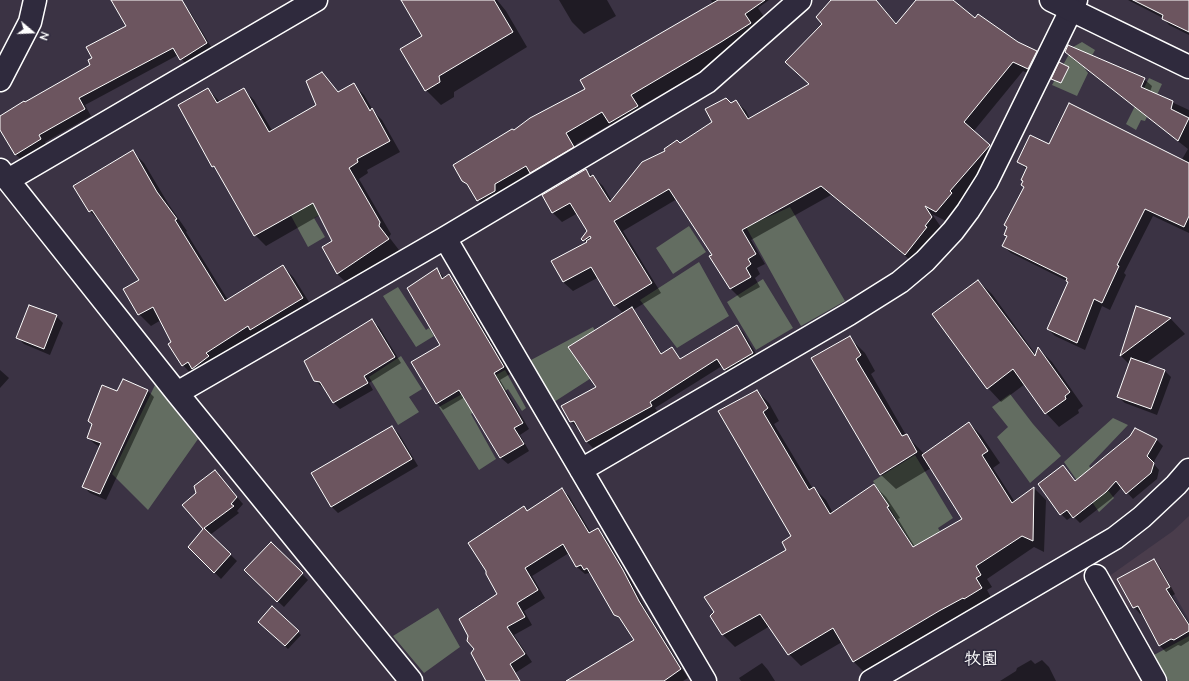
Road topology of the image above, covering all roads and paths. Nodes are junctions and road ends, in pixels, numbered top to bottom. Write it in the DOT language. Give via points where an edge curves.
graph roads {
  1 [pos="35,0"];
  2 [pos="316,0"];
  3 [pos="800,0"];
  4 [pos="1051,0"];
  5 [pos="1074,5"];
  6 [pos="1189,67"];
  7 [pos="0,80"];
  8 [pos="4,175"];
  9 [pos="446,238"];
  10 [pos="177,393"];
  11 [pos="581,470"];
  12 [pos="1189,470"];
  13 [pos="1096,576"];
  14 [pos="411,681"];
  15 [pos="705,681"];
  16 [pos="872,681"];
  17 [pos="1155,681"];
  1 -- 7 [label="street" via="30,22"];
  2 -- 8 [label="street"];
  3 -- 9 [label="street" via="708,82"];
  4 -- 5 [label="street"];
  5 -- 6 [label="street"];
  5 -- 11 [label="street" via="987,181 953,231 925,261 900,282 849,314"];
  8 -- 10 [label="street"];
  9 -- 10 [label="street"];
  9 -- 11 [label="street"];
  10 -- 14 [label="street"];
  11 -- 15 [label="street"];
  12 -- 16 [label="street" via="1142,517 1115,538"];
  13 -- 17 [label="street"];
}
